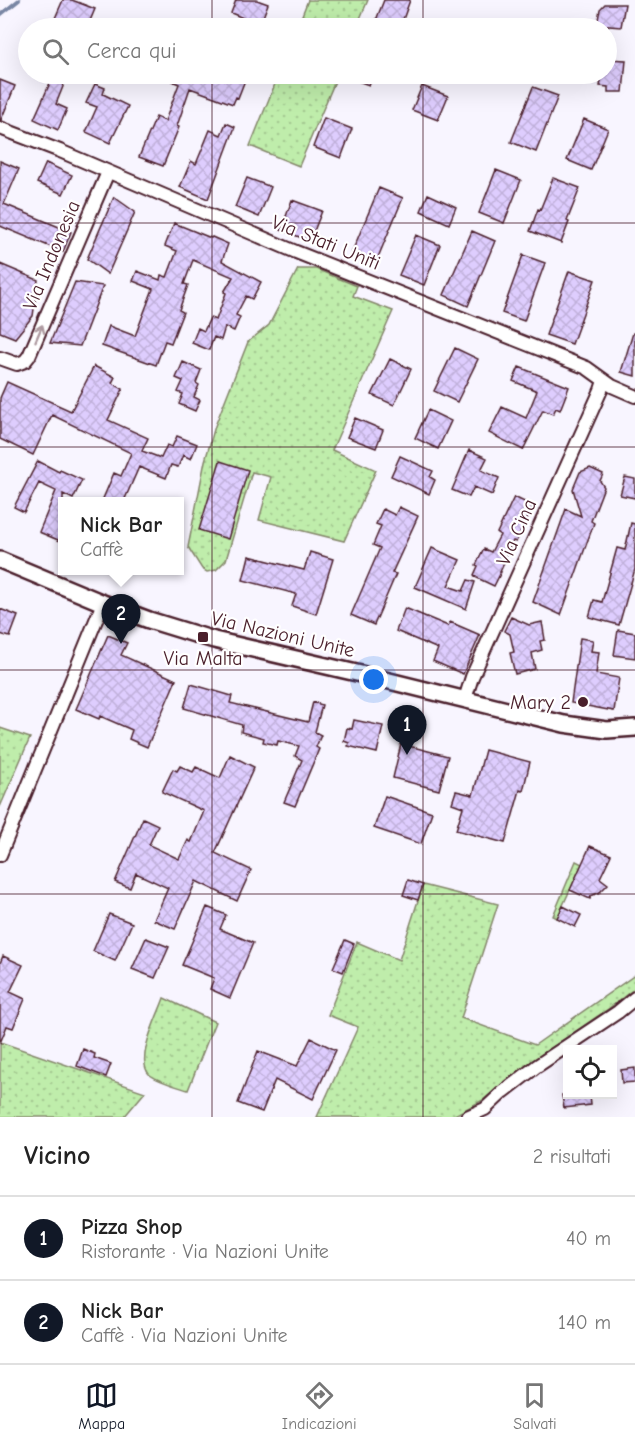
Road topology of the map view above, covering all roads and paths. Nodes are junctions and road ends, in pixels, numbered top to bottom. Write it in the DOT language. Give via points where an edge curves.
graph roads {
  1 [pos="0,128"];
  2 [pos="108,172"];
  3 [pos="0,358"];
  4 [pos="604,381"];
  5 [pos="635,396"];
  6 [pos="0,560"];
  7 [pos="104,603"];
  8 [pos="465,699"];
  9 [pos="635,728"];
  10 [pos="0,855"];
  11 [pos="635,998"];
  12 [pos="467,1117"];
  1 -- 2 [label="street, Via Stati Uniti"];
  3 -- 2 [label="street, Via Indonesia, one-way" via="17,364 29,356"];
  2 -- 4 [label="street, Via Stati Uniti" via="586,368"];
  4 -- 5 [label="street, Via Stati Uniti"];
  4 -- 8 [label="street, Via Cina"];
  6 -- 7 [label="street, Via Nazioni Unite"];
  7 -- 8 [label="street, Via Nazioni Unite" via="214,640"];
  7 -- 10 [label="street"];
  8 -- 9 [label="street, Via Nazioni Unite" via="564,724 608,730"];
  11 -- 12 [label="street" via="537,1066 485,1109"];
}
